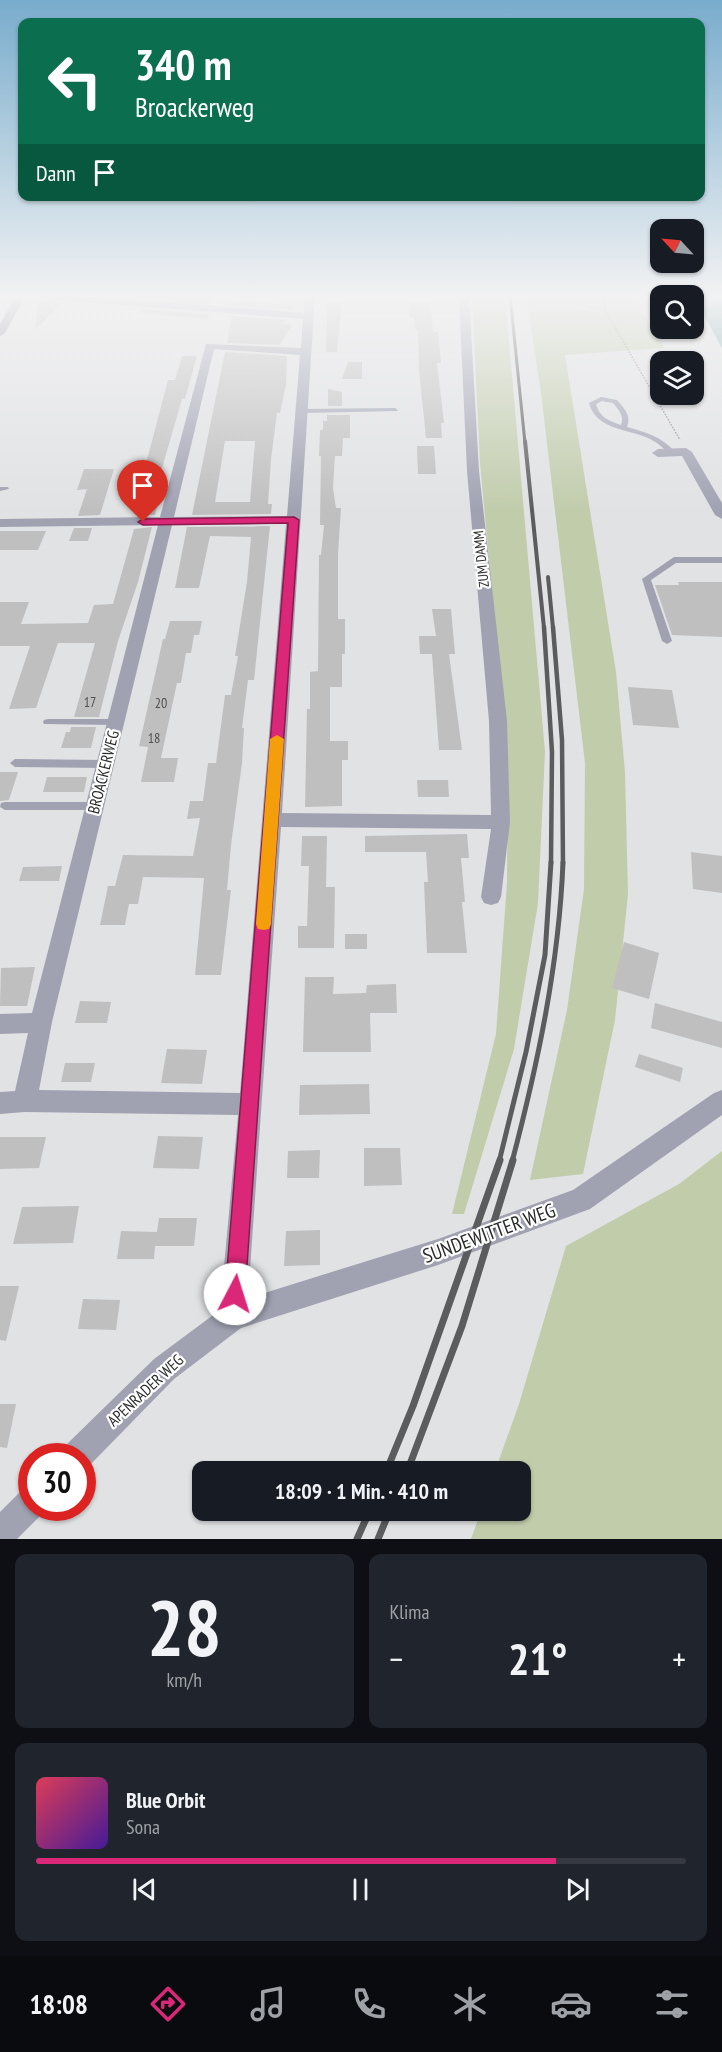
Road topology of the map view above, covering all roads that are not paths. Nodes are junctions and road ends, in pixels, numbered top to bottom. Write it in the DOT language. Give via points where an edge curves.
graph roads {
  1 [pos="205,367"];
  2 [pos="306,367"];
  3 [pos="467,367"];
  4 [pos="395,410"];
  5 [pos="302,411"];
  6 [pos="623,428"];
  7 [pos="664,452"];
  8 [pos="722,514"];
  9 [pos="294,520"];
  10 [pos="167,522"];
  11 [pos="0,523"];
  12 [pos="722,560"];
  13 [pos="667,641"];
  14 [pos="48,722"];
  15 [pos="115,722"];
  16 [pos="15,763"];
  17 [pos="105,764"];
  18 [pos="5,806"];
  19 [pos="94,806"];
  20 [pos="271,820"];
  21 [pos="501,822"];
  22 [pos="491,897"];
  23 [pos="41,1022"];
  24 [pos="0,1024"];
  25 [pos="26,1101"];
  26 [pos="722,1101"];
  27 [pos="0,1102"];
  28 [pos="251,1104"];
  29 [pos="233,1317"];
  30 [pos="90,1443"];
  31 [pos="18,1516"];
  32 [pos="0,1534"];
  1 -- 10 [label="street, BROACKERWEG"];
  2 -- 5 [label="street"];
  3 -- 21 [label="street, ZUM DAMM" via="472,471 498,721"];
  4 -- 5 [label="lane"];
  5 -- 9 [label="street"];
  6 -- 6 [label="lane" via="597,417 592,403 601,399 615,401 624,413"];
  6 -- 7 [label="lane" via="666,443"];
  7 -- 8 [label="street" via="686,452"];
  9 -- 10 [label="street"];
  9 -- 20 [label="street"];
  10 -- 11 [label="street"];
  10 -- 15 [label="street, BROACKERWEG"];
  12 -- 13 [label="lane" via="674,560 646,579"];
  14 -- 15 [label="lane"];
  15 -- 17 [label="street, BROACKERWEG"];
  16 -- 17 [label="lane"];
  17 -- 19 [label="street, BROACKERWEG"];
  18 -- 19 [label="lane"];
  19 -- 23 [label="street, BROACKERWEG"];
  20 -- 21 [label="street"];
  20 -- 28 [label="street"];
  21 -- 22 [label="street, ZUM DAMM"];
  23 -- 24 [label="street"];
  23 -- 25 [label="street, BROACKERWEG"];
  25 -- 27 [label="street"];
  25 -- 28 [label="street"];
  26 -- 29 [label="street, SUNDEWITTER WEG" via="581,1200 438,1252"];
  28 -- 29 [label="street"];
  29 -- 30 [label="street, APENRADER WEG" via="164,1369"];
  31 -- 32 [label="street"];
}
